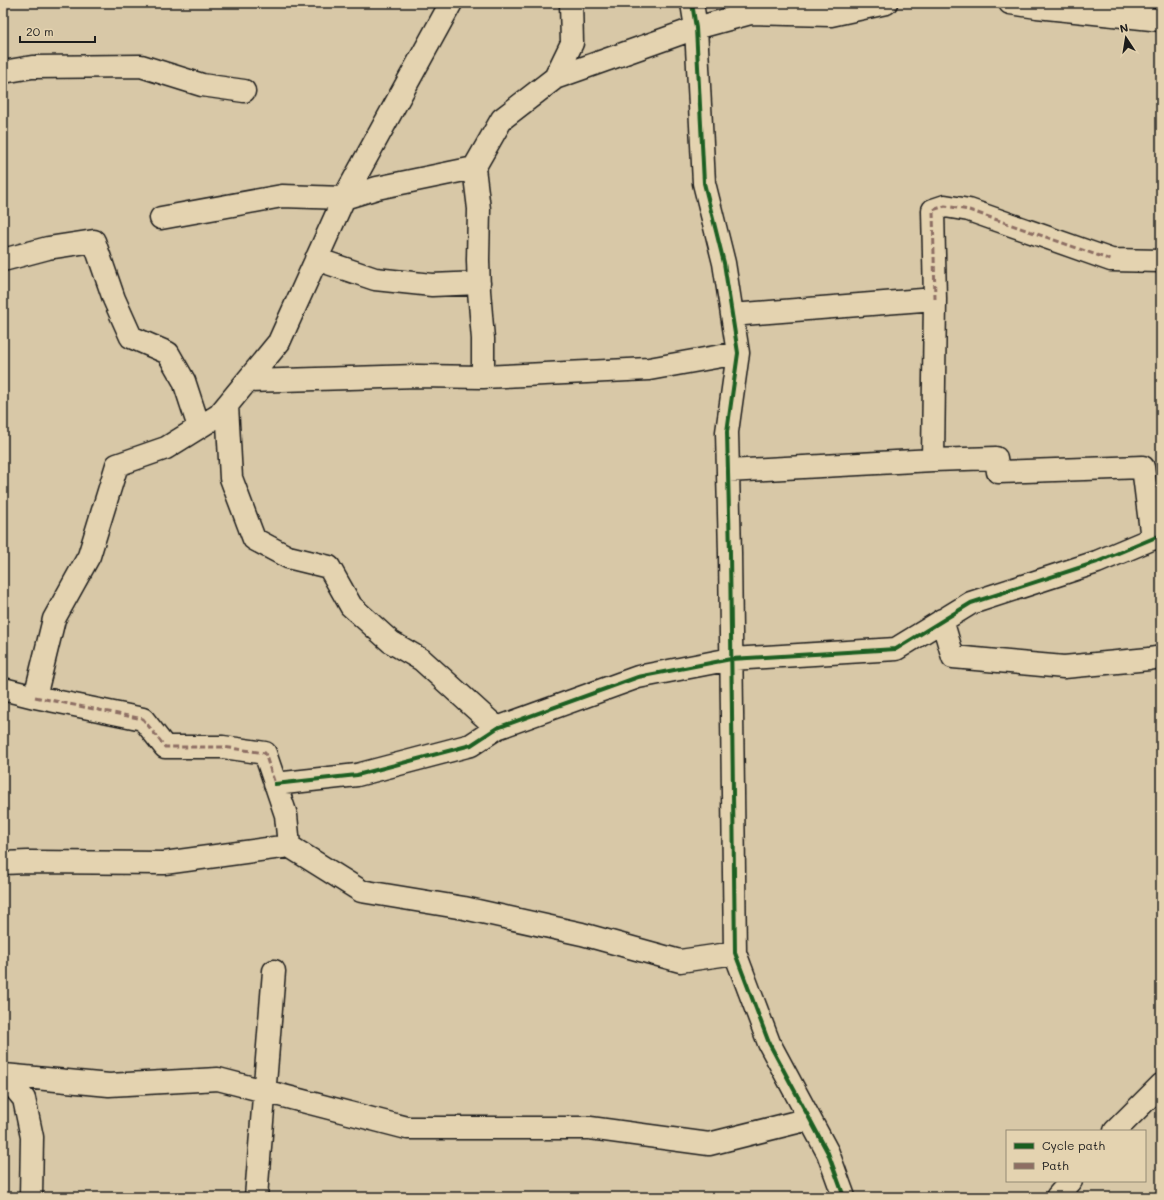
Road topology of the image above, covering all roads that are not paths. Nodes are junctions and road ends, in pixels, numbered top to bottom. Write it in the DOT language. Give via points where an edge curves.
graph roads {
  1 [pos="451,3"];
  2 [pos="571,3"];
  3 [pos="692,3"];
  4 [pos="886,3"];
  5 [pos="1010,3"];
  6 [pos="1161,20"];
  7 [pos="696,28"];
  8 [pos="3,72"];
  9 [pos="555,78"];
  10 [pos="244,91"];
  11 [pos="474,168"];
  12 [pos="344,198"];
  13 [pos="161,218"];
  14 [pos="316,259"];
  15 [pos="3,260"];
  16 [pos="1161,262"];
  17 [pos="479,283"];
  18 [pos="935,299"];
  19 [pos="732,314"];
  20 [pos="738,353"];
  21 [pos="483,377"];
  22 [pos="247,381"];
  23 [pos="227,405"];
  24 [pos="199,427"];
  25 [pos="933,460"];
  26 [pos="728,471"];
  27 [pos="1157,537"];
  28 [pos="942,620"];
  29 [pos="1161,657"];
  30 [pos="731,659"];
  31 [pos="3,689"];
  32 [pos="35,697"];
  33 [pos="497,728"];
  34 [pos="275,784"];
  35 [pos="289,846"];
  36 [pos="3,863"];
  37 [pos="735,953"];
  38 [pos="274,971"];
  39 [pos="4,1075"];
  40 [pos="1161,1085"];
  41 [pos="264,1091"];
  42 [pos="809,1118"];
  43 [pos="1116,1130"];
  44 [pos="1070,1182"];
  45 [pos="31,1197"];
  46 [pos="256,1197"];
  47 [pos="844,1197"];
  48 [pos="1057,1197"];
  1 -- 12 [label="street"];
  2 -- 9 [label="street" via="572,43"];
  3 -- 7 [label="street"];
  4 -- 7 [label="street" via="831,15 751,13"];
  5 -- 6 [label="street"];
  7 -- 9 [label="street"];
  7 -- 19 [label="street" via="704,183 724,263"];
  8 -- 10 [label="street" via="32,67 141,66 202,85"];
  9 -- 11 [label="street" via="502,119"];
  11 -- 12 [label="street" via="377,188"];
  11 -- 17 [label="street" via="479,209"];
  12 -- 13 [label="street" via="282,196"];
  12 -- 14 [label="street"];
  14 -- 17 [label="street" via="375,279 432,285"];
  14 -- 22 [label="street" via="279,342"];
  15 -- 24 [label="street" via="48,248 94,241 114,299 131,337 168,352 184,381"];
  16 -- 18 [label="street" via="1111,260 969,210 945,206 933,210"];
  17 -- 21 [label="street"];
  18 -- 19 [label="street"];
  18 -- 25 [label="street"];
  19 -- 20 [label="street"];
  20 -- 21 [label="street" via="649,369"];
  20 -- 26 [label="street" via="727,432"];
  21 -- 22 [label="street" via="417,376"];
  22 -- 23 [label="street"];
  23 -- 24 [label="street" via="220,415"];
  23 -- 33 [label="street" via="231,478 254,539 288,557 329,567 351,606 390,642 422,660"];
  24 -- 32 [label="street" via="166,448 117,465 89,556 54,619"];
  25 -- 26 [label="street"];
  25 -- 27 [label="street" via="996,458 998,472 1143,467"];
  26 -- 30 [label="street"];
  27 -- 28 [label="street" via="1097,562 970,603"];
  28 -- 29 [label="street" via="953,656 1064,667"];
  28 -- 30 [label="street" via="896,649"];
  30 -- 33 [label="street" via="638,677"];
  30 -- 37 [label="street"];
  31 -- 32 [label="street"];
  32 -- 34 [label="street" via="143,719 165,747 223,747 265,753"];
  33 -- 34 [label="street" via="470,745 358,775"];
  34 -- 35 [label="street" via="286,815"];
  35 -- 36 [label="street" via="164,863"];
  35 -- 37 [label="street" via="361,891 471,909 582,934 680,961"];
  37 -- 42 [label="street" via="768,1043"];
  38 -- 41 [label="street"];
  39 -- 41 [label="street" via="109,1085 218,1079"];
  39 -- 45 [label="street" via="24,1100 32,1137"];
  40 -- 43 [label="street"];
  41 -- 42 [label="street" via="407,1128 590,1128 709,1144"];
  41 -- 46 [label="street"];
  42 -- 47 [label="street" via="828,1153"];
  44 -- 48 [label="street"];
}
